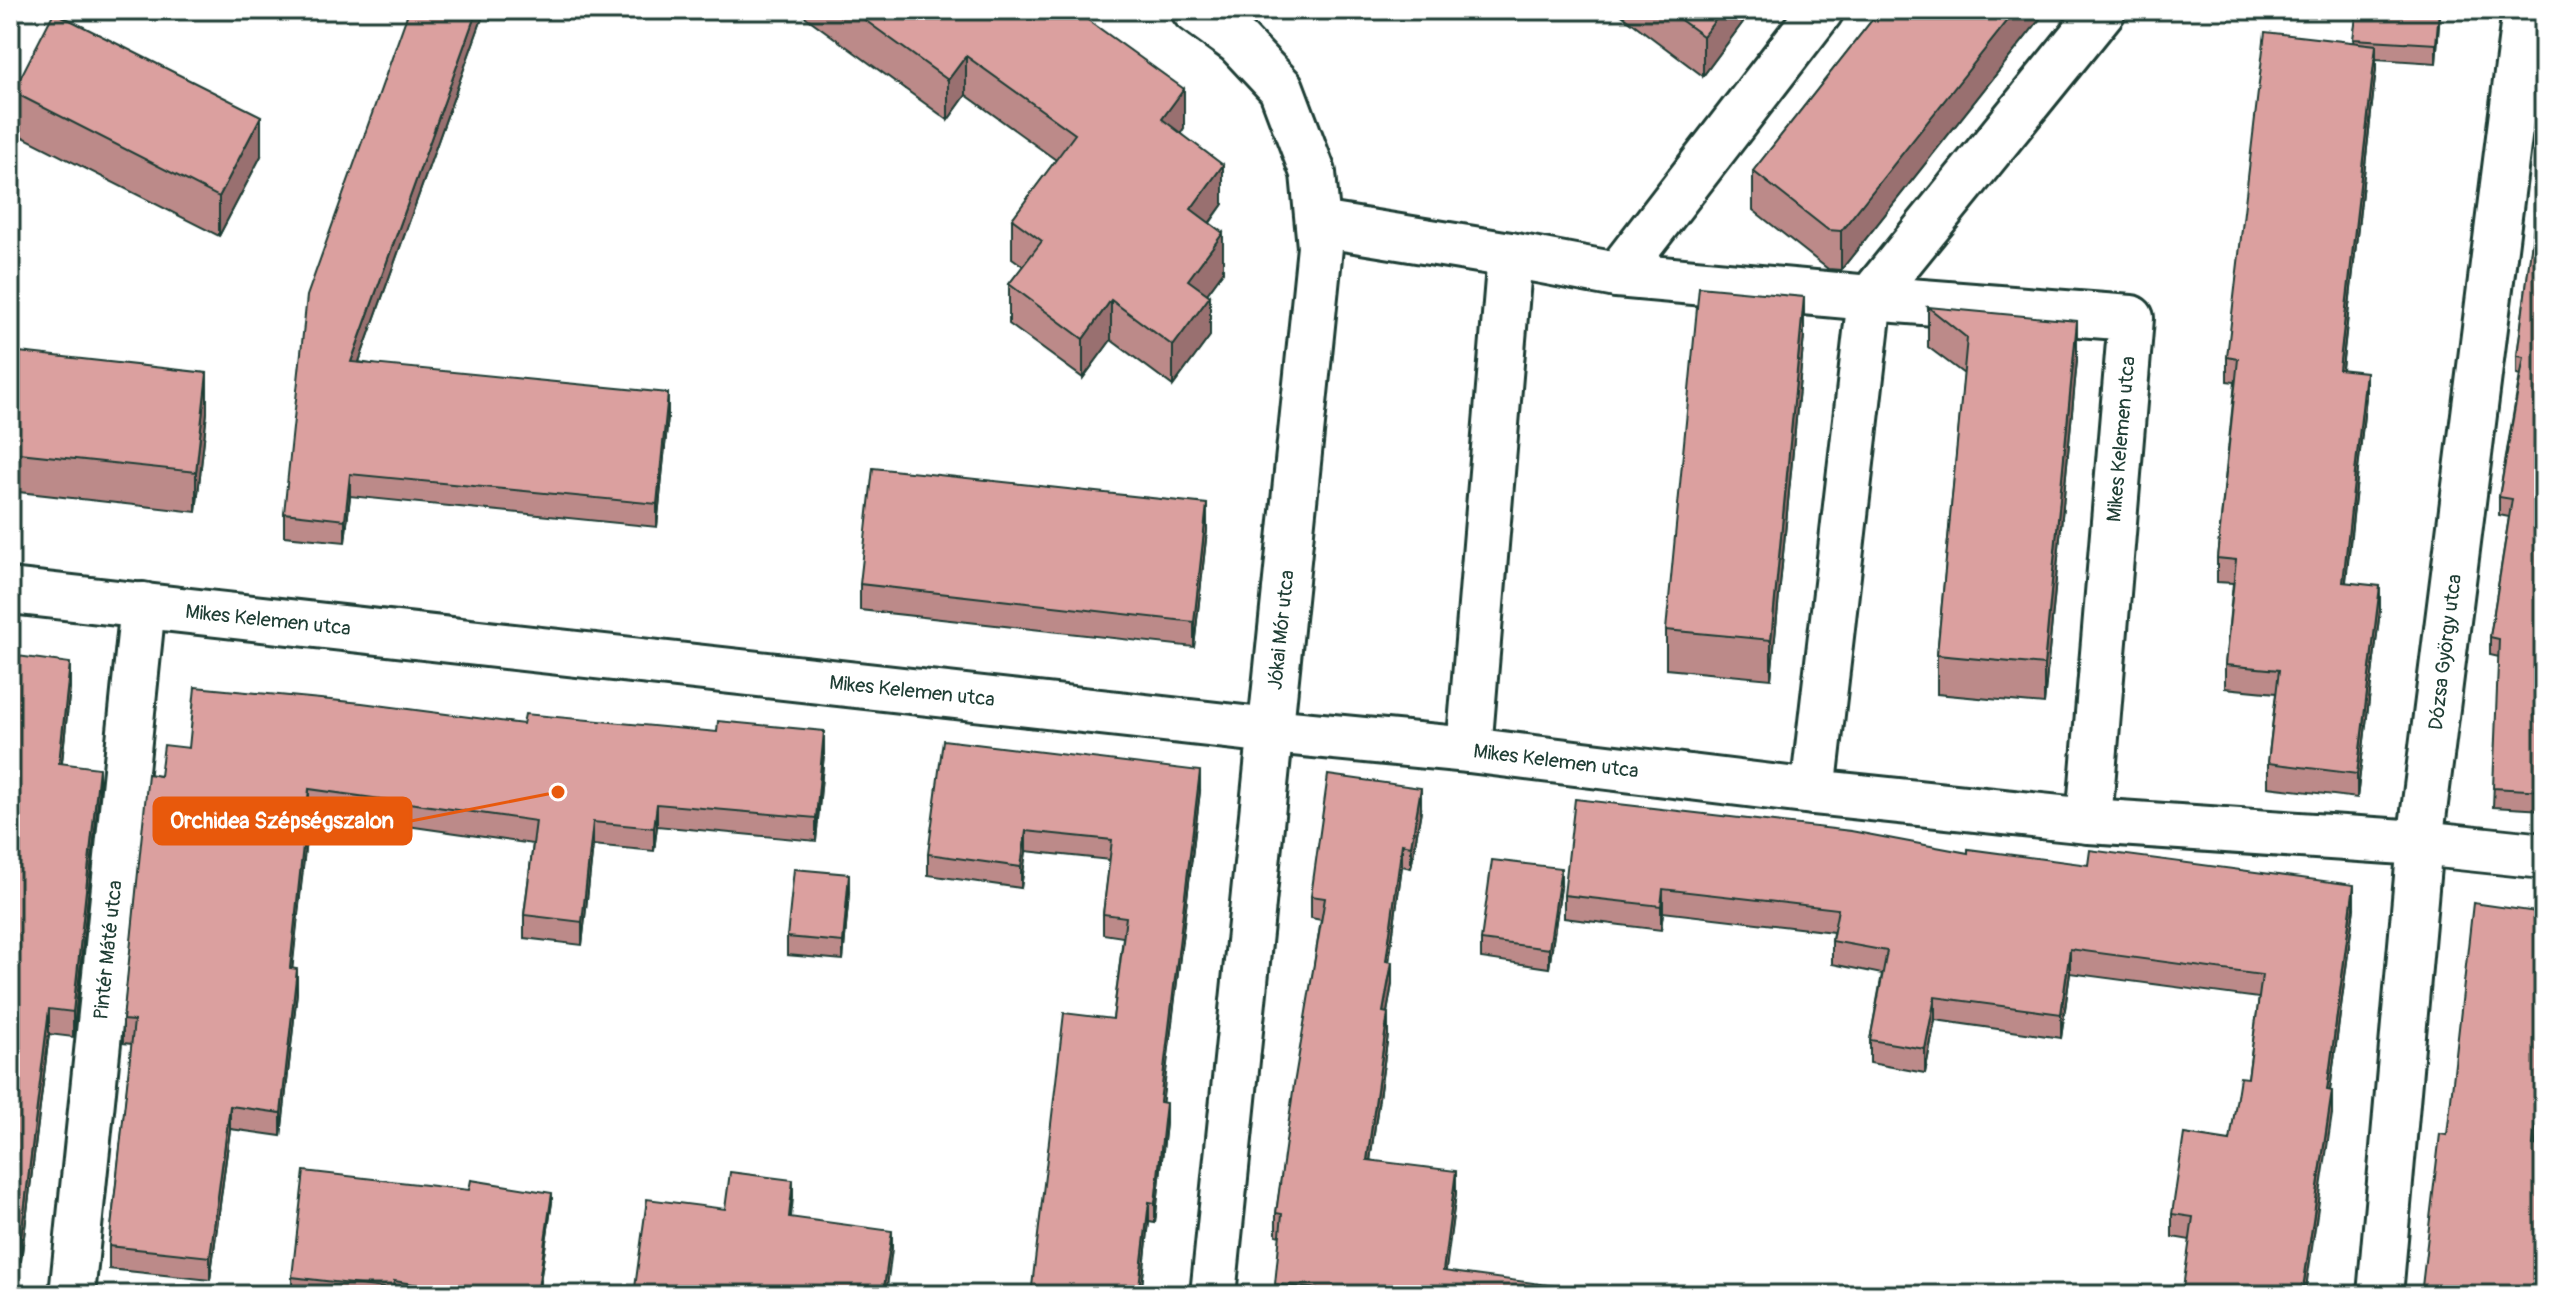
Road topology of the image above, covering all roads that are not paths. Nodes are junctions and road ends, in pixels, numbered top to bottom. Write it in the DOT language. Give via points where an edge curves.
graph roads {
  1 [pos="1194,10"];
  2 [pos="1821,10"];
  3 [pos="2103,10"];
  4 [pos="2525,10"];
  5 [pos="1319,224"];
  6 [pos="1510,255"];
  7 [pos="1617,275"];
  8 [pos="1870,298"];
  9 [pos="10,591"];
  10 [pos="143,605"];
  11 [pos="1271,731"];
  12 [pos="1469,750"];
  13 [pos="1813,792"];
  14 [pos="2089,821"];
  15 [pos="2420,843"];
  16 [pos="2544,856"];
  17 [pos="72,1295"];
  18 [pos="1213,1295"];
  19 [pos="2380,1295"];
  1 -- 5 [label="street, Jókai Mór utca" via="1238,42 1281,88 1313,173"];
  2 -- 7 [label="street"];
  3 -- 8 [label="street"];
  4 -- 15 [label="street, Dózsa György utca"];
  5 -- 6 [label="street, Mikes Kelemen utca"];
  5 -- 11 [label="street, Jókai Mór utca"];
  6 -- 7 [label="street, Mikes Kelemen utca"];
  6 -- 12 [label="street"];
  7 -- 8 [label="street, Mikes Kelemen utca"];
  8 -- 13 [label="street"];
  8 -- 14 [label="street, Mikes Kelemen utca" via="2131,318"];
  9 -- 10 [label="street, Mikes Kelemen utca"];
  10 -- 11 [label="street, Mikes Kelemen utca"];
  10 -- 17 [label="street, Pintér Máté utca"];
  11 -- 12 [label="street, Mikes Kelemen utca"];
  11 -- 18 [label="street, Jókai Mór utca"];
  12 -- 13 [label="street, Mikes Kelemen utca"];
  13 -- 14 [label="street, Mikes Kelemen utca"];
  14 -- 15 [label="street, Mikes Kelemen utca"];
  15 -- 16 [label="street, Mikes Kelemen utca"];
  15 -- 19 [label="street, Dózsa György utca"];
}
